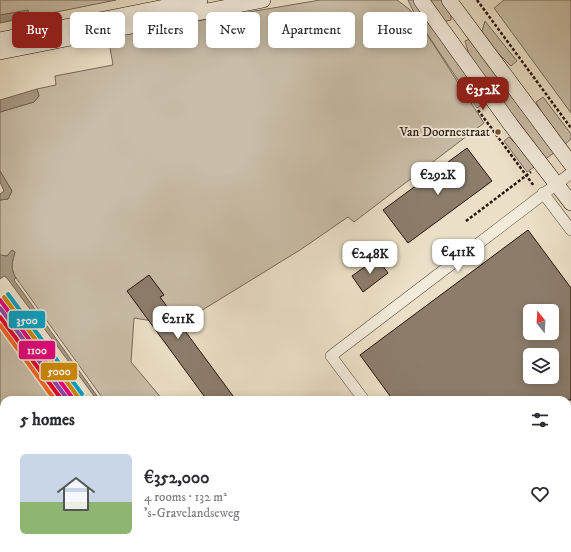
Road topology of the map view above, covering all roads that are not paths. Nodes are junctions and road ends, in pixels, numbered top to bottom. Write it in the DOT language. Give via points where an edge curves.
graph roads {
  1 [pos="200,0"];
  2 [pos="264,0"];
  3 [pos="421,0"];
  4 [pos="449,0"];
  5 [pos="0,40"];
  6 [pos="0,52"];
  7 [pos="571,164"];
  8 [pos="571,173"];
  9 [pos="557,184"];
  10 [pos="543,194"];
  11 [pos="571,203"];
  12 [pos="571,230"];
  13 [pos="361,396"];
  1 -- 5 [label="main road"];
  2 -- 6 [label="main road"];
  3 -- 9 [label="main road" via="510,125"];
  4 -- 7 [label="main road"];
  8 -- 9 [label="street"];
  9 -- 10 [label="street"];
  9 -- 11 [label="main road"];
  10 -- 12 [label="street"];
  10 -- 13 [label="street" via="331,356"];
}
